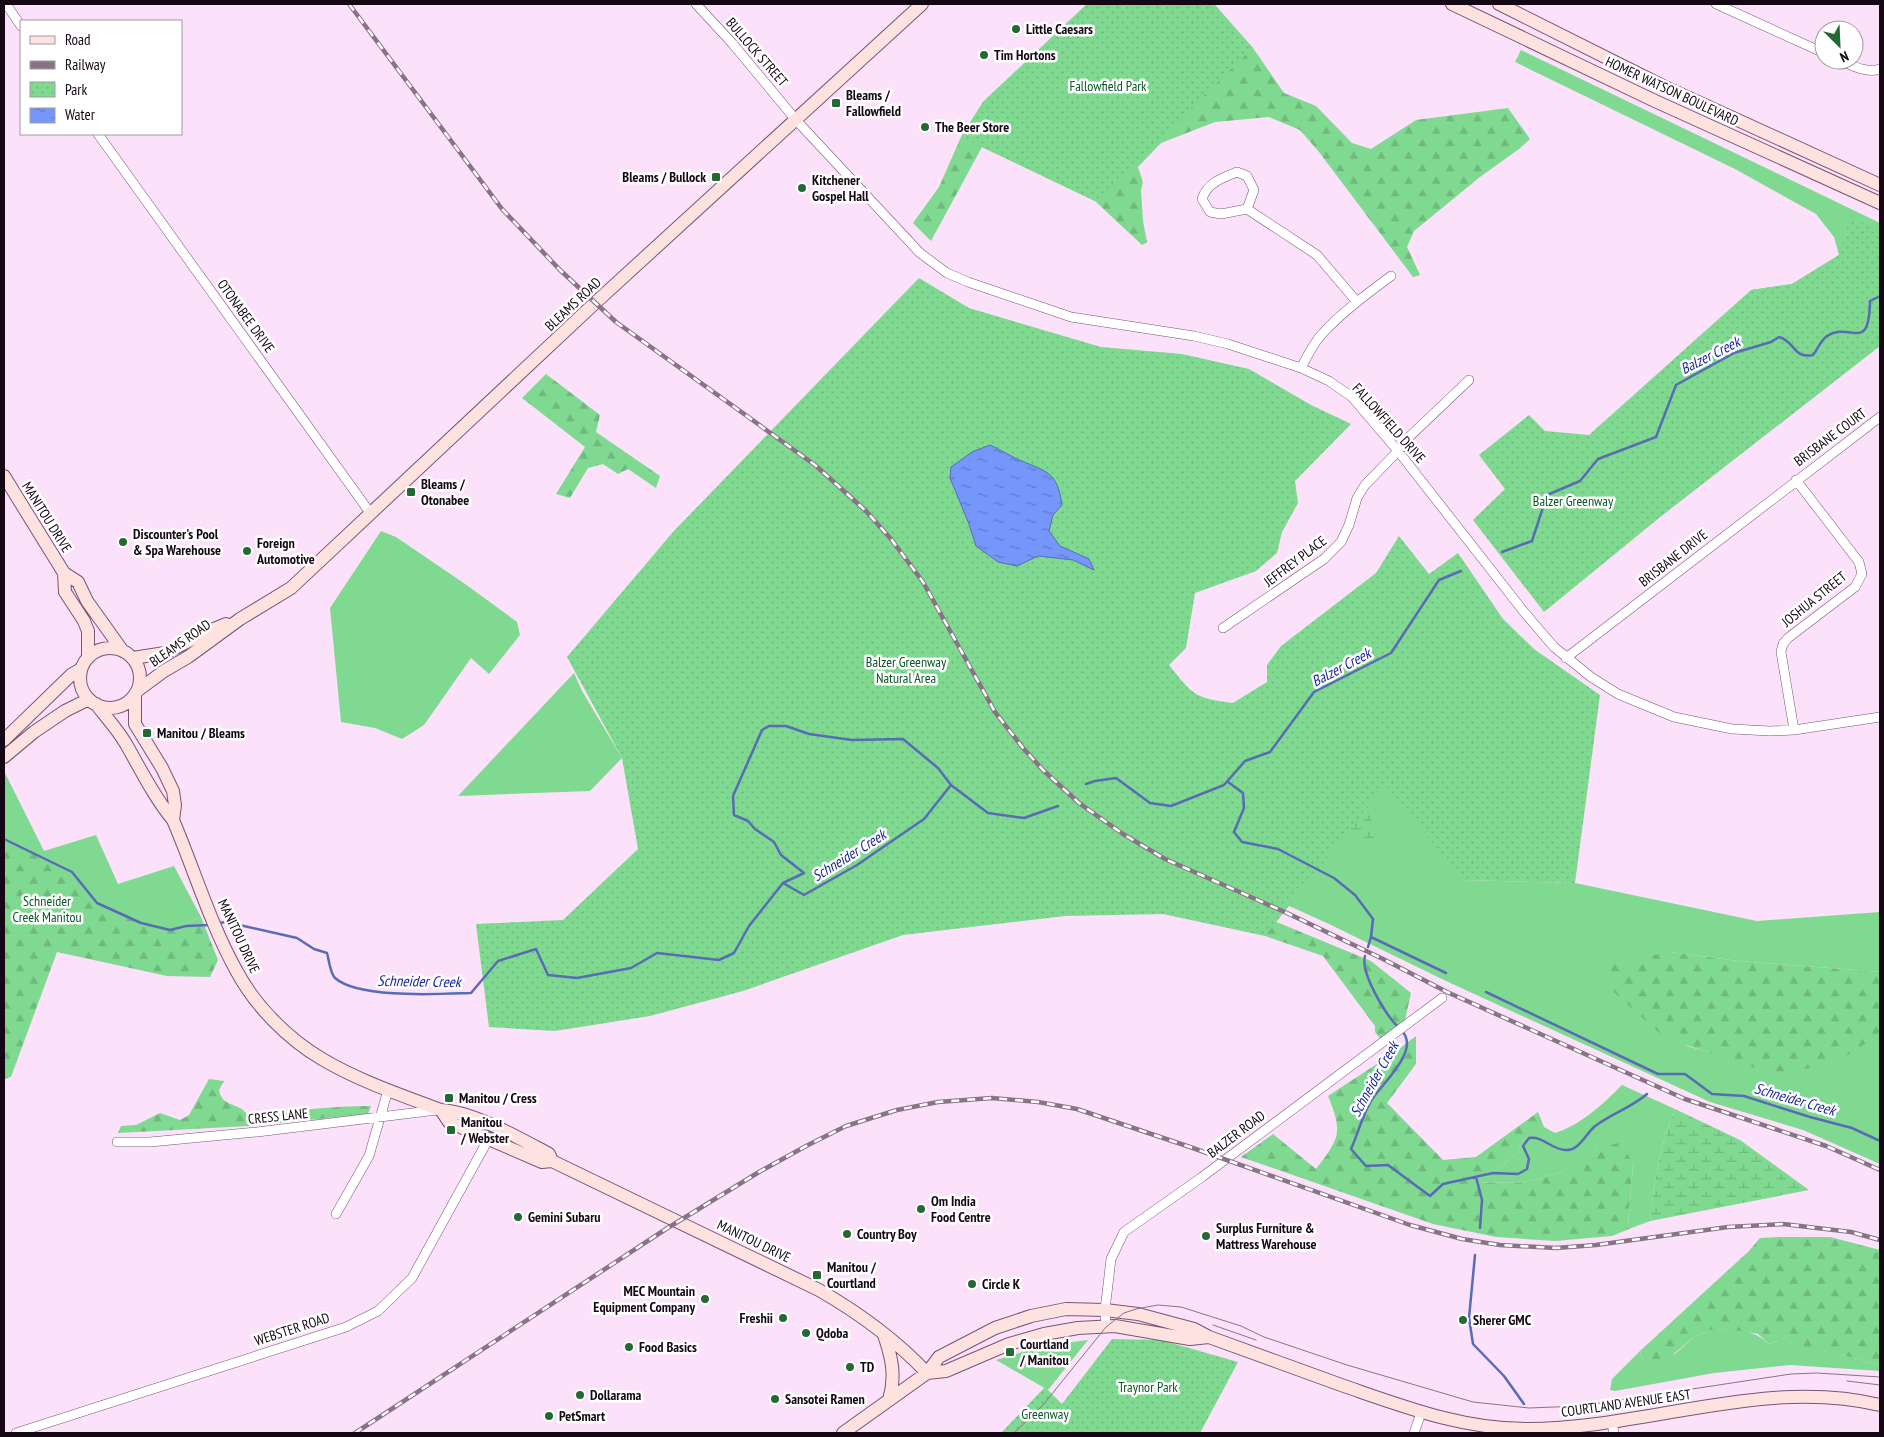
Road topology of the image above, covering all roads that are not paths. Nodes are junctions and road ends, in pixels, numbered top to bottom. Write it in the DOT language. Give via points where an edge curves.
graph roads {
  1 [pos="6,4"];
  2 [pos="696,4"];
  3 [pos="922,4"];
  4 [pos="1452,4"];
  5 [pos="1499,4"];
  6 [pos="1716,4"];
  7 [pos="20,25"];
  8 [pos="1814,48"];
  9 [pos="1864,69"];
  10 [pos="1880,69"];
  11 [pos="796,120"];
  12 [pos="99,135"];
  13 [pos="1880,185"];
  14 [pos="1880,203"];
  15 [pos="1247,209"];
  16 [pos="1391,276"];
  17 [pos="1357,302"];
  18 [pos="1301,368"];
  19 [pos="1468,380"];
  20 [pos="1880,417"];
  21 [pos="1398,451"];
  22 [pos="4,476"];
  23 [pos="1796,480"];
  24 [pos="371,514"];
  25 [pos="64,573"];
  26 [pos="240,619"];
  27 [pos="1223,628"];
  28 [pos="122,650"];
  29 [pos="88,657"];
  30 [pos="133,658"];
  31 [pos="1566,658"];
  32 [pos="82,669"];
  33 [pos="136,693"];
  34 [pos="92,702"];
  35 [pos="1880,717"];
  36 [pos="1794,730"];
  37 [pos="4,740"];
  38 [pos="4,757"];
  39 [pos="173,820"];
  40 [pos="1442,998"];
  41 [pos="388,1090"];
  42 [pos="441,1110"];
  43 [pos="380,1118"];
  44 [pos="489,1138"];
  45 [pos="117,1142"];
  46 [pos="552,1161"];
  47 [pos="336,1214"];
  48 [pos="1105,1310"];
  49 [pos="1106,1327"];
  50 [pos="883,1332"];
  51 [pos="1209,1337"];
  52 [pos="926,1373"];
  53 [pos="889,1400"];
  54 [pos="1880,1405"];
  55 [pos="1421,1413"];
  56 [pos="1613,1428"];
  57 [pos="16,1433"];
  58 [pos="843,1433"];
  59 [pos="1414,1433"];
  1 -- 7 [label="street"];
  2 -- 11 [label="street, BULLOCK STREET"];
  3 -- 11 [label="main road, BLEAMS ROAD"];
  4 -- 14 [label="main road, HOMER WATSON BOULEVARD"];
  5 -- 13 [label="main road, HOMER WATSON BOULEVARD" via="1664,86"];
  6 -- 8 [label="street"];
  9 -- 10 [label="street"];
  11 -- 18 [label="street, FALLOWFIELD DRIVE" via="920,253 947,273 1071,317 1194,336"];
  11 -- 24 [label="main road, BLEAMS ROAD"];
  12 -- 24 [label="street, OTONABEE DRIVE"];
  15 -- 15 [label="street" via="1222,214 1210,212 1202,199 1204,192 1209,186 1237,172 1247,176 1254,190"];
  15 -- 17 [label="street" via="1317,255"];
  16 -- 17 [label="street"];
  17 -- 18 [label="street" via="1322,334"];
  18 -- 21 [label="street, FALLOWFIELD DRIVE" via="1329,381 1352,397"];
  19 -- 21 [label="street, JEFFREY PLACE"];
  20 -- 23 [label="street, BRISBANE COURT"];
  21 -- 27 [label="street, JEFFREY PLACE" via="1360,492 1346,532 1334,550"];
  21 -- 31 [label="street, FALLOWFIELD DRIVE" via="1524,612"];
  22 -- 25 [label="main road, MANITOU DRIVE"];
  23 -- 31 [label="street, BRISBANE DRIVE"];
  23 -- 36 [label="street, JOSHUA STREET" via="1859,562 1862,574 1855,587 1783,644 1781,652"];
  24 -- 26 [label="main road, BLEAMS ROAD" via="291,588"];
  25 -- 28 [label="main road, MANITOU DRIVE" via="78,582 87,601"];
  25 -- 29 [label="main road, MANITOU DRIVE" via="65,592 88,631"];
  26 -- 30 [label="main road, BLEAMS ROAD" via="165,653"];
  26 -- 33 [label="main road, BLEAMS ROAD"];
  28 -- 29 [label="main road" via="107,648"];
  28 -- 30 [label="main road"];
  29 -- 32 [label="main road"];
  30 -- 33 [label="main road" via="140,674"];
  31 -- 36 [label="street, FALLOWFIELD DRIVE" via="1618,694 1674,717 1732,729"];
  32 -- 34 [label="main road" via="81,685"];
  32 -- 37 [label="main road" via="71,675"];
  33 -- 34 [label="main road" via="117,707 106,708"];
  33 -- 39 [label="main road, MANITOU DRIVE" via="135,724 173,791"];
  34 -- 38 [label="main road" via="65,711"];
  34 -- 39 [label="main road, MANITOU DRIVE" via="126,743 159,804"];
  35 -- 36 [label="street, FALLOWFIELD DRIVE"];
  39 -- 41 [label="main road, MANITOU DRIVE" via="228,956 256,1001 292,1038 329,1063"];
  40 -- 48 [label="street, BALZER ROAD" via="1124,1232 1111,1259"];
  41 -- 42 [label="main road, MANITOU DRIVE"];
  41 -- 43 [label="street"];
  42 -- 43 [label="street, CRESS LANE"];
  42 -- 44 [label="main road, MANITOU DRIVE" via="449,1122"];
  42 -- 46 [label="main road, MANITOU DRIVE" via="454,1111 496,1128 549,1154"];
  43 -- 45 [label="street, CRESS LANE" via="150,1142"];
  43 -- 47 [label="street" via="369,1156"];
  44 -- 46 [label="main road, MANITOU DRIVE" via="542,1162"];
  44 -- 57 [label="street, WEBSTER ROAD" via="412,1278 378,1311 346,1327"];
  46 -- 50 [label="main road, MANITOU DRIVE" via="812,1286"];
  48 -- 49 [label="street, BALZER ROAD"];
  48 -- 51 [label="main road, COURTLAND AVENUE EAST" via="1138,1314 1194,1329"];
  48 -- 52 [label="main road, COURTLAND AVENUE EAST" via="1066,1309 995,1328 939,1357"];
  49 -- 51 [label="main road, COURTLAND AVENUE EAST" via="1190,1339"];
  49 -- 52 [label="main road, COURTLAND AVENUE EAST" via="1044,1334 1010,1344 946,1371"];
  50 -- 52 [label="main road, MANITOU DRIVE"];
  50 -- 53 [label="main road" via="893,1365 894,1381"];
  51 -- 55 [label="main road, COURTLAND AVENUE EAST"];
  52 -- 53 [label="main road"];
  53 -- 58 [label="main road"];
  54 -- 56 [label="main road, COURTLAND AVENUE EAST" via="1838,1399 1782,1398 1733,1403"];
  55 -- 56 [label="main road, COURTLAND AVENUE EAST" via="1499,1428"];
  55 -- 59 [label="street"];
}
